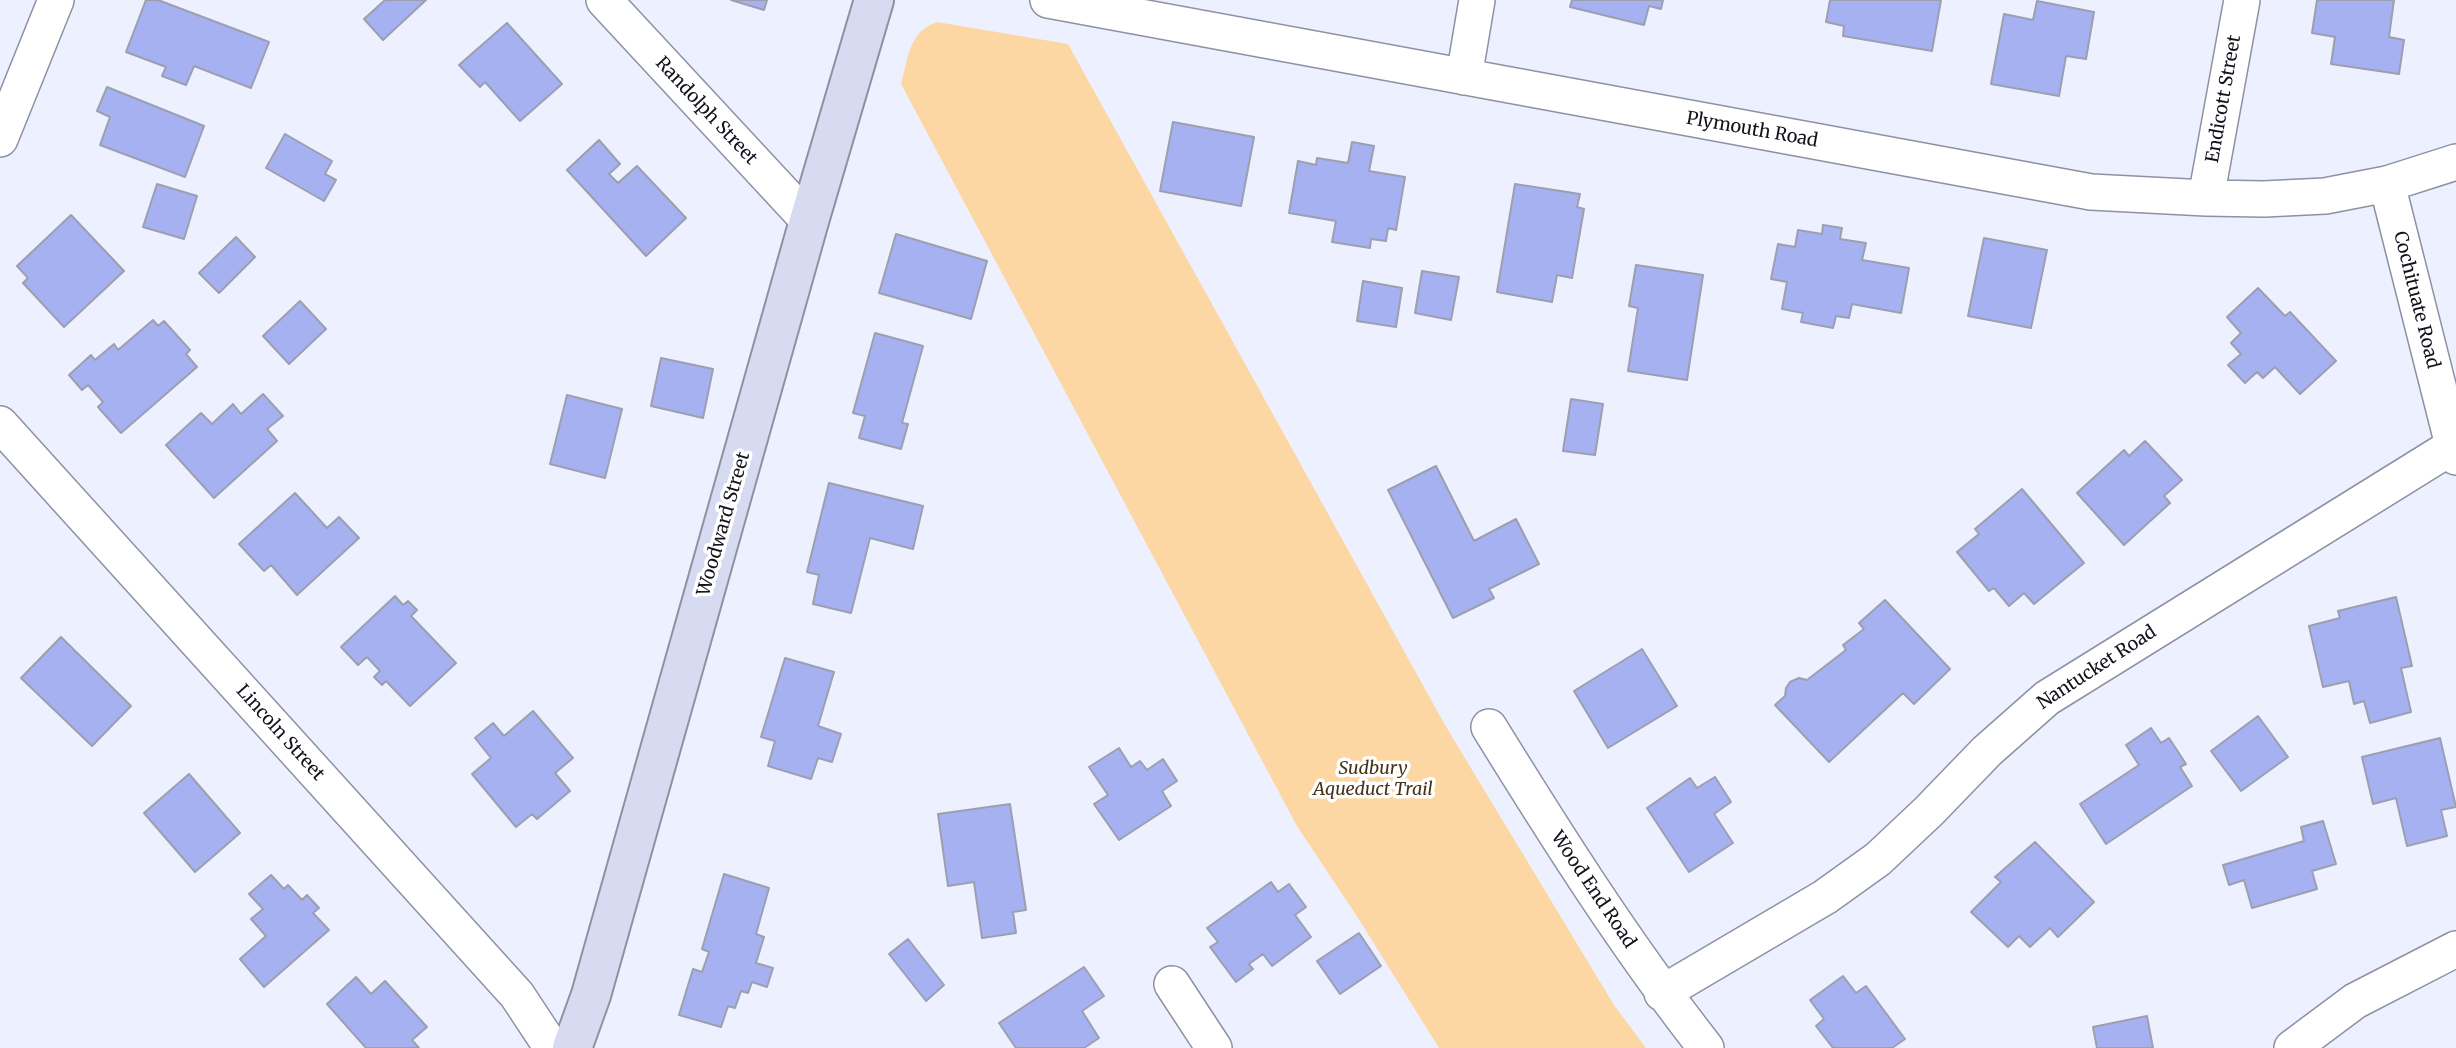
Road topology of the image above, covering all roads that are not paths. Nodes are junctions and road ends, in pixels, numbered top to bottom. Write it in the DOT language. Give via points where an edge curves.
graph roads {
  1 [pos="56,0"];
  2 [pos="604,0"];
  3 [pos="874,0"];
  4 [pos="1048,0"];
  5 [pos="1478,0"];
  6 [pos="2242,0"];
  7 [pos="1464,77"];
  8 [pos="0,139"];
  9 [pos="2456,162"];
  10 [pos="2387,184"];
  11 [pos="2206,198"];
  12 [pos="809,221"];
  13 [pos="0,424"];
  14 [pos="2454,452"];
  15 [pos="1489,727"];
  16 [pos="2456,949"];
  17 [pos="1172,984"];
  18 [pos="1662,993"];
  19 [pos="552,1048"];
  20 [pos="572,1048"];
  21 [pos="1214,1048"];
  22 [pos="1706,1048"];
  23 [pos="2292,1048"];
  1 -- 8 [label="street"];
  2 -- 12 [label="street, Randolph Street"];
  3 -- 12 [label="street, Woodward Street"];
  4 -- 7 [label="street, Plymouth Road"];
  5 -- 7 [label="street"];
  6 -- 11 [label="street, Endicott Street"];
  7 -- 11 [label="street, Plymouth Road" via="2091,192"];
  9 -- 10 [label="street, Plymouth Road"];
  10 -- 11 [label="street, Plymouth Road" via="2325,196"];
  10 -- 14 [label="street, Cochituate Road"];
  12 -- 20 [label="street, Woodward Street" via="591,995"];
  13 -- 19 [label="street, Lincoln Street" via="517,995"];
  14 -- 18 [label="street, Nantucket Road" via="2047,698 1878,859 1825,897"];
  15 -- 18 [label="street, Wood End Road"];
  16 -- 23 [label="street" via="2355,1001"];
  17 -- 21 [label="street"];
  18 -- 22 [label="street, Wood End Road"];
}
